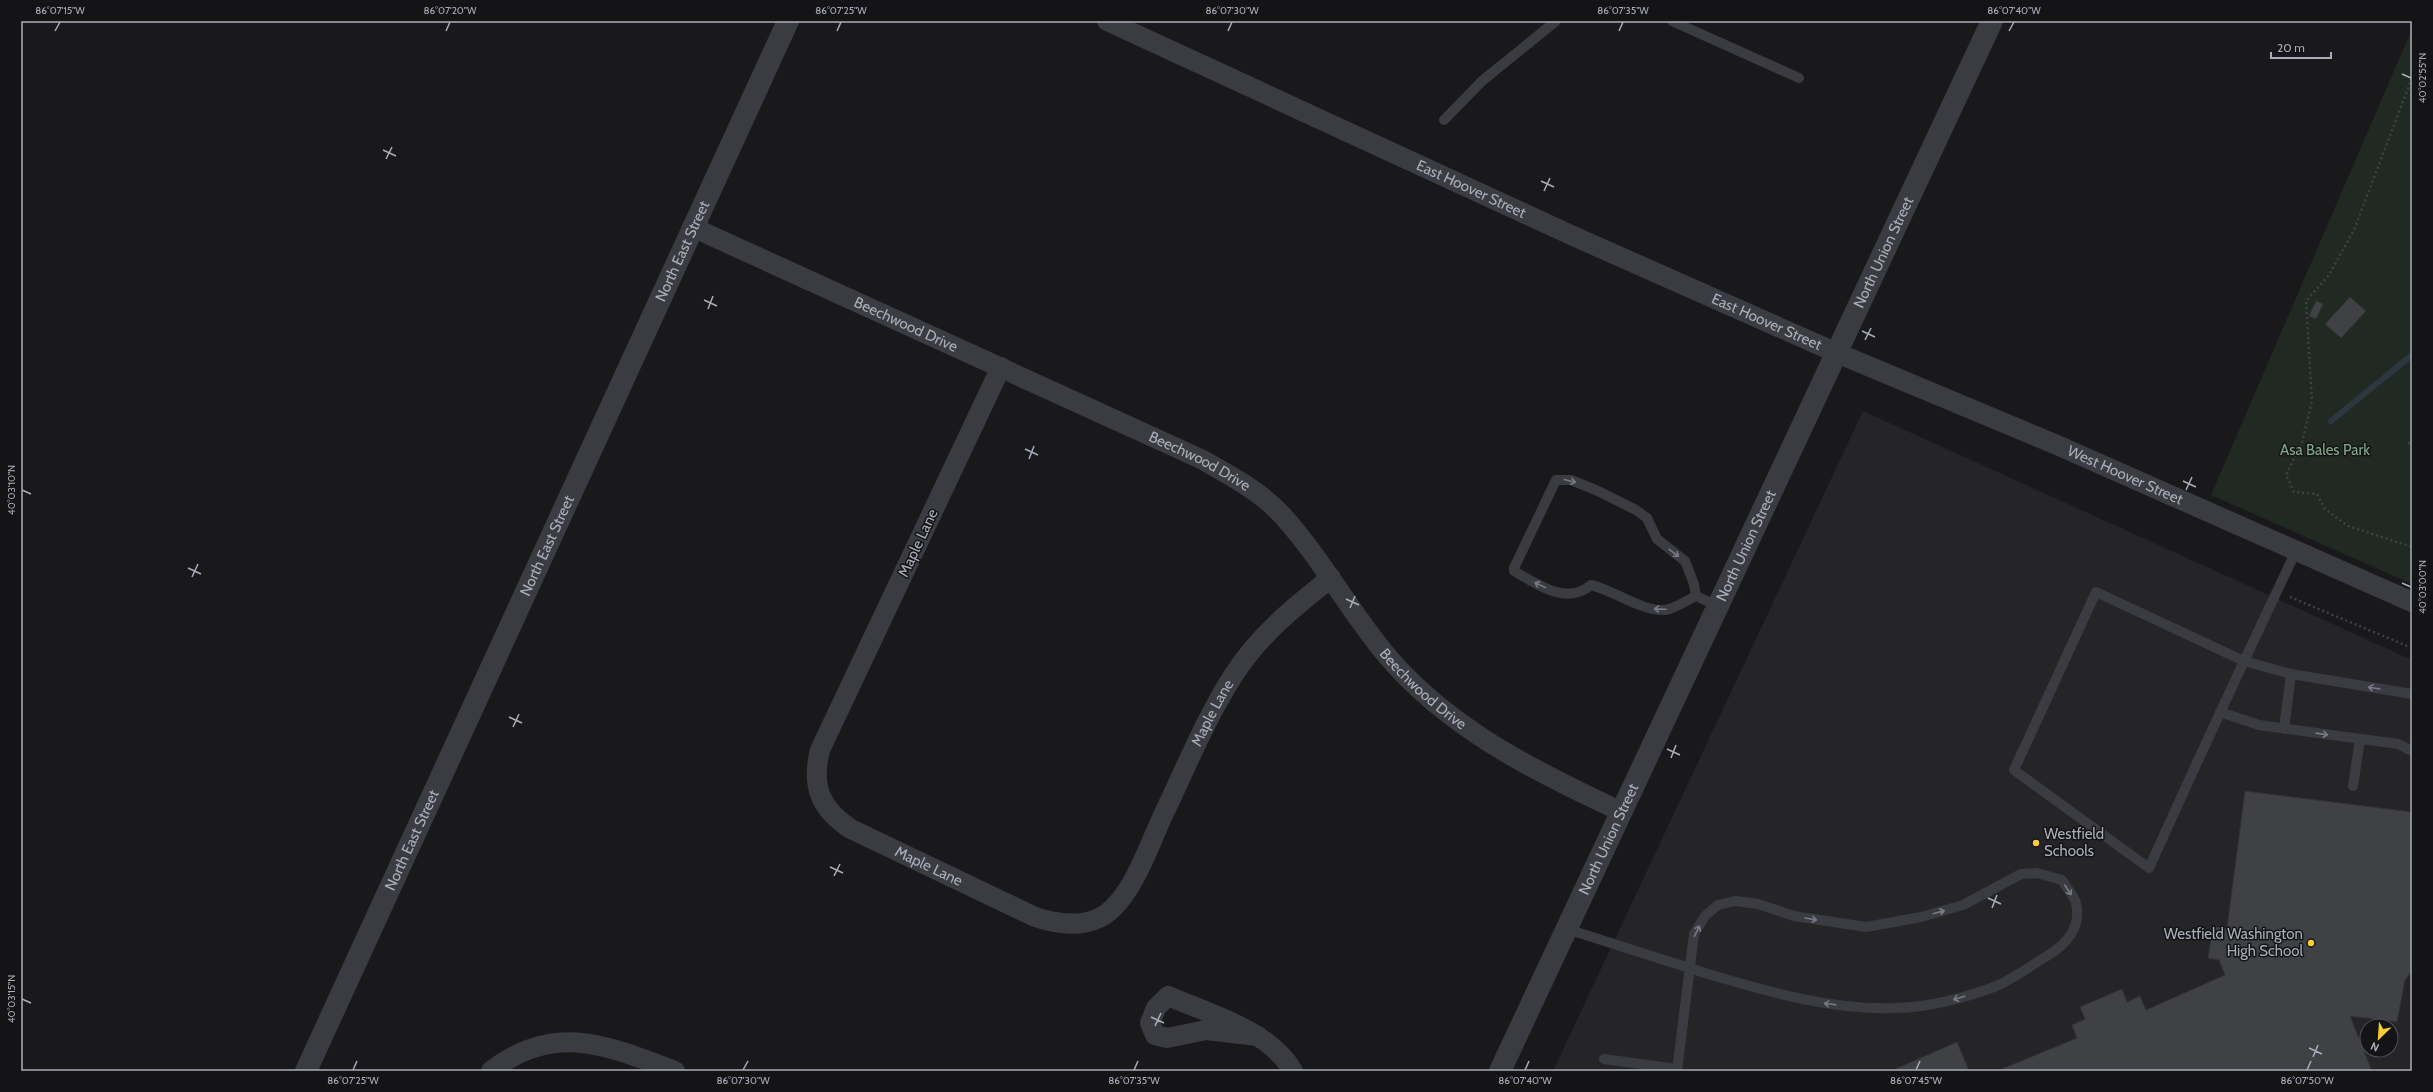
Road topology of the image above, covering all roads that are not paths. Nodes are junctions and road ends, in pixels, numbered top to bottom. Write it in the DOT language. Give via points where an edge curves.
graph roads {
  1 [pos="788,21"];
  2 [pos="1107,21"];
  3 [pos="1556,21"];
  4 [pos="1672,21"];
  5 [pos="1992,21"];
  6 [pos="1799,78"];
  7 [pos="1444,120"];
  8 [pos="692,227"];
  9 [pos="1837,353"];
  10 [pos="1001,367"];
  11 [pos="2296,551"];
  12 [pos="1331,578"];
  13 [pos="1696,596"];
  14 [pos="2412,602"];
  15 [pos="1718,606"];
  16 [pos="2244,661"];
  17 [pos="2291,674"];
  18 [pos="2412,694"];
  19 [pos="2220,712"];
  20 [pos="2284,729"];
  21 [pos="2360,739"];
  22 [pos="2412,751"];
  23 [pos="2354,786"];
  24 [pos="1622,812"];
  25 [pos="1567,929"];
  26 [pos="1691,969"];
  27 [pos="1258,1036"];
  28 [pos="1604,1059"];
  29 [pos="1677,1070"];
  30 [pos="306,1071"];
  31 [pos="491,1071"];
  32 [pos="674,1071"];
  33 [pos="1292,1071"];
  34 [pos="1500,1071"];
  1 -- 8 [label="street, North East Street"];
  2 -- 9 [label="street, East Hoover Street" via="1571,235"];
  3 -- 7 [label="lane" via="1482,81"];
  4 -- 6 [label="lane"];
  5 -- 9 [label="street, North Union Street"];
  8 -- 10 [label="street, Beechwood Drive"];
  8 -- 30 [label="street, North East Street"];
  9 -- 11 [label="street, West Hoover Street" via="2057,445"];
  9 -- 15 [label="street, North Union Street"];
  10 -- 12 [label="street, Beechwood Drive" via="1201,459 1232,476 1282,515"];
  10 -- 12 [label="street, Maple Lane" via="820,750 816,765 820,796 830,812 851,829 1035,917 1067,924 1097,918 1112,909 1131,883 1203,731 1234,675 1261,640 1295,606"];
  11 -- 14 [label="street, West Hoover Street"];
  11 -- 16 [label="lane"];
  12 -- 24 [label="street, Beechwood Drive" via="1383,651 1439,706 1503,752"];
  13 -- 13 [label="lane, one-way" via="1665,610 1649,608 1591,585 1583,592 1570,595 1557,593 1514,571 1514,568 1556,480 1571,480 1647,518 1657,540 1685,561"];
  13 -- 15 [label="lane"];
  15 -- 24 [label="street, North Union Street"];
  16 -- 17 [label="lane"];
  16 -- 19 [label="lane"];
  16 -- 19 [label="lane" via="2096,592 2014,770 2148,868"];
  18 -- 17 [label="lane, one-way"];
  17 -- 20 [label="lane"];
  19 -- 20 [label="lane" via="2259,725"];
  20 -- 21 [label="lane, one-way"];
  21 -- 22 [label="lane" via="2398,744"];
  21 -- 23 [label="lane"];
  24 -- 25 [label="street, North Union Street"];
  25 -- 26 [label="lane"];
  25 -- 34 [label="street, North Union Street"];
  26 -- 26 [label="lane, one-way" via="1694,934 1705,916 1718,905 1735,901 1758,904 1794,916 1831,923 1883,925 1963,905 2021,874 2036,873 2062,880 2076,902 2078,920 2070,937 2060,949 1996,986 1947,1001 1898,1008 1857,1008 1755,987"];
  26 -- 29 [label="lane"];
  27 -- 33 [label="street" via="1286,1059"];
  28 -- 29 [label="lane"];
  31 -- 32 [label="street" via="521,1053 543,1045 588,1042 612,1047"];
}
